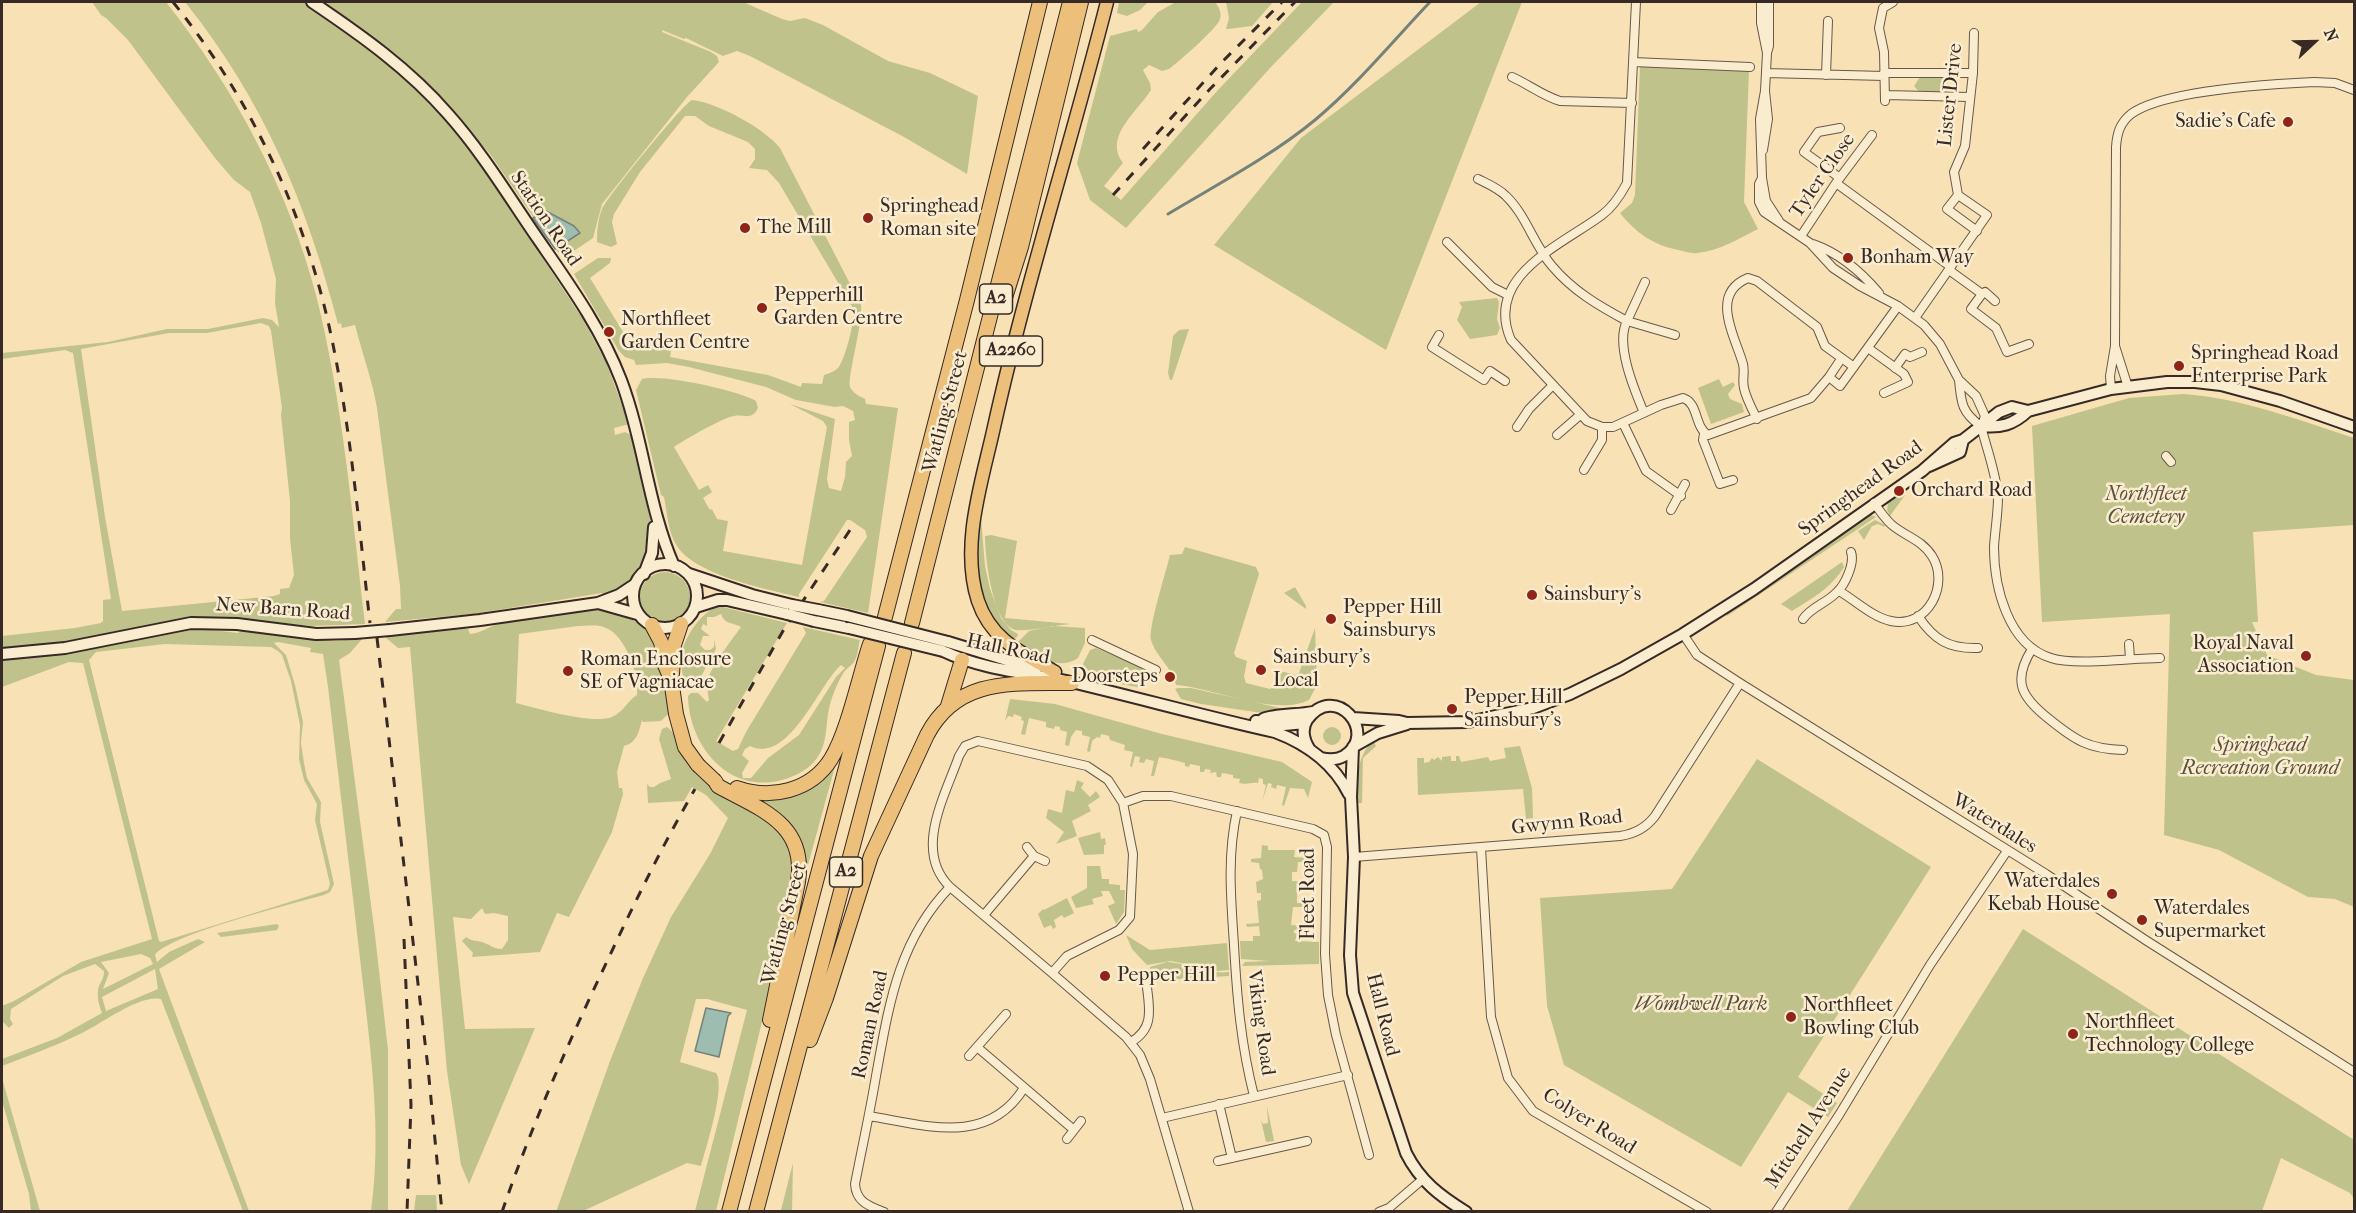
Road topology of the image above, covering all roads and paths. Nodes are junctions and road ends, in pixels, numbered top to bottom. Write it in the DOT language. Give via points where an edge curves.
graph roads {
  1 [pos="312,2"];
  2 [pos="1040,2"];
  3 [pos="1070,2"];
  4 [pos="1081,2"];
  5 [pos="1089,2"];
  6 [pos="1107,2"];
  7 [pos="1636,2"];
  8 [pos="1761,2"];
  9 [pos="1769,2"];
  10 [pos="1893,2"];
  11 [pos="1828,21"];
  12 [pos="1974,33"];
  13 [pos="1767,53"];
  14 [pos="1633,62"];
  15 [pos="1750,67"];
  16 [pos="1766,73"];
  17 [pos="1973,73"];
  18 [pos="1826,75"];
  19 [pos="1884,75"];
  20 [pos="1512,77"];
  21 [pos="2355,90"];
  22 [pos="1969,97"];
  23 [pos="1632,104"];
  24 [pos="1840,128"];
  25 [pos="1872,135"];
  26 [pos="1478,179"];
  27 [pos="1838,181"];
  28 [pos="1958,195"];
  29 [pos="1977,231"];
  30 [pos="1801,236"];
  31 [pos="1447,242"];
  32 [pos="1810,243"];
  33 [pos="1542,253"];
  34 [pos="1950,268"];
  35 [pos="1014,271"];
  36 [pos="1646,282"];
  37 [pos="1982,294"];
  38 [pos="1508,295"];
  39 [pos="1882,297"];
  40 [pos="1995,301"];
  41 [pos="1898,306"];
  42 [pos="1915,318"];
  43 [pos="1627,321"];
  44 [pos="1439,335"];
  45 [pos="1675,335"];
  46 [pos="2029,344"];
  47 [pos="2115,346"];
  48 [pos="1868,348"];
  49 [pos="1922,352"];
  50 [pos="1841,358"];
  51 [pos="1854,367"];
  52 [pos="1895,368"];
  53 [pos="1829,377"];
  54 [pos="1959,380"];
  55 [pos="1505,381"];
  56 [pos="1553,385"];
  57 [pos="2128,387"];
  58 [pos="2111,389"];
  59 [pos="1884,393"];
  60 [pos="1644,412"];
  61 [pos="1580,415"];
  62 [pos="1757,418"];
  63 [pos="1623,423"];
  64 [pos="1981,426"];
  65 [pos="1517,427"];
  66 [pos="1602,427"];
  67 [pos="2355,427"];
  68 [pos="1703,433"];
  69 [pos="1557,435"];
  70 [pos="953,463"];
  71 [pos="1584,470"];
  72 [pos="1733,480"];
  73 [pos="1685,484"];
  74 [pos="1681,496"];
  75 [pos="1874,503"];
  76 [pos="1671,510"];
  77 [pos="656,518"];
  78 [pos="1851,552"];
  79 [pos="674,566"];
  80 [pos="644,574"];
  81 [pos="689,574"];
  82 [pos="634,585"];
  83 [pos="1839,591"];
  84 [pos="598,603"];
  85 [pos="696,608"];
  86 [pos="789,609"];
  87 [pos="638,614"];
  88 [pos="816,615"];
  89 [pos="882,616"];
  90 [pos="1918,616"];
  91 [pos="1803,620"];
  92 [pos="681,624"];
  93 [pos="652,626"];
  94 [pos="908,626"];
  95 [pos="1683,634"];
  96 [pos="1092,640"];
  97 [pos="2129,644"];
  98 [pos="946,646"];
  99 [pos="1978,648"];
  100 [pos="2032,649"];
  101 [pos="904,653"];
  102 [pos="2,654"];
  103 [pos="2160,658"];
  104 [pos="2130,659"];
  105 [pos="962,660"];
  106 [pos="1156,670"];
  107 [pos="1055,672"];
  108 [pos="671,679"];
  109 [pos="1072,682"];
  110 [pos="1740,683"];
  111 [pos="947,709"];
  112 [pos="1313,712"];
  113 [pos="1353,718"];
  114 [pos="1257,722"];
  115 [pos="1305,723"];
  116 [pos="1407,723"];
  117 [pos="1353,747"];
  118 [pos="1310,750"];
  119 [pos="2123,750"];
  120 [pos="1320,757"];
  121 [pos="715,781"];
  122 [pos="1351,797"];
  123 [pos="1123,803"];
  124 [pos="1236,811"];
  125 [pos="1027,847"];
  126 [pos="1481,848"];
  127 [pos="2007,851"];
  128 [pos="1034,856"];
  129 [pos="1354,857"];
  130 [pos="1045,861"];
  131 [pos="950,886"];
  132 [pos="984,915"];
  133 [pos="1052,973"];
  134 [pos="1146,978"];
  135 [pos="1006,1014"];
  136 [pos="1131,1042"];
  137 [pos="977,1047"];
  138 [pos="969,1056"];
  139 [pos="2355,1072"];
  140 [pos="1348,1075"];
  141 [pos="761,1087"];
  142 [pos="1024,1088"];
  143 [pos="789,1092"];
  144 [pos="1254,1096"];
  145 [pos="1219,1104"];
  146 [pos="869,1116"];
  147 [pos="1161,1118"];
  148 [pos="1081,1121"];
  149 [pos="1074,1130"];
  150 [pos="1067,1138"];
  151 [pos="1307,1141"];
  152 [pos="1369,1155"];
  153 [pos="1232,1158"];
  154 [pos="1218,1161"];
  155 [pos="1422,1179"];
  156 [pos="729,1212"];
  157 [pos="756,1212"];
  158 [pos="884,1212"];
  159 [pos="1189,1212"];
  160 [pos="1379,1212"];
  161 [pos="1466,1212"];
  162 [pos="1707,1212"];
  163 [pos="1776,1212"];
  1 -- 77 [label="main road, Station Road" via="389,57 449,115 593,320 637,425"];
  2 -- 89 [label="highway, Watling Street / A2" via="964,312"];
  3 -- 70 [label="highway, Watling Street / A2"];
  4 -- 35 [label="highway"];
  5 -- 35 [label="highway"];
  6 -- 107 [label="main road, A2260" via="1016,330 971,541 974,583 987,621 1009,646"];
  7 -- 14 [label="street"];
  8 -- 13 [label="street"];
  9 -- 13 [label="street"];
  10 -- 19 [label="street" via="1883,9 1879,28"];
  11 -- 18 [label="street"];
  12 -- 17 [label="street, Lister Drive"];
  13 -- 16 [label="street"];
  14 -- 15 [label="street"];
  14 -- 23 [label="street"];
  16 -- 18 [label="street"];
  16 -- 30 [label="street" via="1760,119 1761,208"];
  17 -- 19 [label="street"];
  17 -- 22 [label="street, Lister Drive"];
  18 -- 19 [label="street"];
  19 -- 22 [label="street" via="1885,98"];
  20 -- 23 [label="street" via="1560,101"];
  21 -- 47 [label="street" via="2335,83 2308,82 2186,95 2143,108 2124,121 2115,150"];
  22 -- 28 [label="street, Lister Drive" via="1965,146 1954,172"];
  23 -- 33 [label="street" via="1627,183 1620,196 1601,216"];
  24 -- 27 [label="street" via="1818,132 1804,152"];
  25 -- 27 [label="street, Tyler Close"];
  26 -- 33 [label="street" via="1511,200"];
  27 -- 30 [label="street, Tyler Close"];
  27 -- 34 [label="street"];
  28 -- 29 [label="street" via="1986,215"];
  28 -- 29 [label="street, Lister Drive" via="1947,209"];
  29 -- 34 [label="street"];
  30 -- 32 [label="street"];
  31 -- 38 [label="street" via="1492,287"];
  32 -- 39 [label="street" via="1833,268"];
  32 -- 39 [label="street" via="1861,274"];
  33 -- 38 [label="street"];
  33 -- 43 [label="street" via="1575,289"];
  34 -- 37 [label="street"];
  34 -- 42 [label="street"];
  35 -- 70 [label="highway"];
  36 -- 43 [label="street"];
  37 -- 40 [label="street" via="1985,292"];
  37 -- 46 [label="street" via="1971,309 1996,328 2007,352"];
  38 -- 56 [label="street" via="1506,317 1511,340"];
  39 -- 41 [label="street"];
  41 -- 42 [label="street"];
  41 -- 48 [label="street"];
  42 -- 54 [label="street" via="1940,344"];
  43 -- 45 [label="street"];
  43 -- 60 [label="street" via="1622,332 1624,348"];
  44 -- 55 [label="street" via="1432,347 1449,359 1484,381 1490,371"];
  47 -- 57 [label="street"];
  47 -- 58 [label="street"];
  48 -- 51 [label="street"];
  48 -- 52 [label="street"];
  49 -- 52 [label="street" via="1910,357 1905,354"];
  50 -- 51 [label="street"];
  50 -- 53 [label="street"];
  50 -- 62 [label="street" via="1825,346 1817,327 1757,281 1749,278 1738,282 1730,290 1727,305 1729,327 1744,367 1744,388"];
  51 -- 53 [label="street" via="1840,386"];
  52 -- 59 [label="street" via="1908,382"];
  53 -- 62 [label="street" via="1811,398"];
  54 -- 64 [label="street" via="1960,398 1968,417"];
  54 -- 64 [label="street" via="1976,396 1985,416"];
  56 -- 61 [label="street"];
  56 -- 65 [label="street"];
  57 -- 58 [label="main road"];
  57 -- 67 [label="main road" via="2167,382 2221,386"];
  58 -- 64 [label="main road" via="2028,411 1999,428"];
  60 -- 63 [label="street"];
  60 -- 68 [label="street" via="1685,398 1691,403"];
  61 -- 66 [label="street"];
  61 -- 69 [label="street"];
  62 -- 68 [label="street" via="1712,435"];
  63 -- 66 [label="street"];
  63 -- 74 [label="street" via="1644,469"];
  64 -- 75 [label="main road, Springhead Road"];
  64 -- 100 [label="street" via="1996,485 1994,548 1998,583 2013,625"];
  66 -- 71 [label="street" via="1602,440"];
  68 -- 72 [label="street" via="1720,484"];
  70 -- 94 [label="highway, Watling Street / A2"];
  73 -- 74 [label="street"];
  74 -- 76 [label="street"];
  75 -- 90 [label="street" via="1893,525 1926,548 1936,564 1938,592"];
  75 -- 95 [label="main road, Springhead Road" via="1754,589"];
  77 -- 79 [label="main road, Station Road"];
  77 -- 80 [label="main road, Station Road" via="652,553"];
  78 -- 83 [label="street" via="1851,567"];
  79 -- 80 [label="main road" via="659,566"];
  79 -- 81 [label="main road"];
  80 -- 82 [label="main road"];
  81 -- 85 [label="main road" via="697,591"];
  81 -- 86 [label="main road, Hall Road"];
  82 -- 84 [label="main road, New Barn Road"];
  82 -- 87 [label="main road" via="633,603"];
  83 -- 90 [label="street" via="1888,620"];
  83 -- 91 [label="street"];
  84 -- 87 [label="main road, New Barn Road"];
  84 -- 102 [label="main road, New Barn Road, bridge" via="355,633 316,634 237,624 191,623 65,648"];
  85 -- 86 [label="main road, Hall Road" via="727,600"];
  85 -- 92 [label="main road"];
  86 -- 88 [label="main road, Hall Road, bridge"];
  87 -- 93 [label="main road"];
  88 -- 94 [label="main road, Hall Road, bridge"];
  88 -- 98 [label="main road, Hall Road, bridge" via="849,628"];
  90 -- 99 [label="street" via="1928,631 1951,645"];
  92 -- 93 [label="main road"];
  92 -- 108 [label="highway" via="674,645"];
  93 -- 108 [label="highway"];
  94 -- 98 [label="main road, Hall Road, bridge"];
  95 -- 110 [label="street, Waterdales" via="1697,655"];
  95 -- 116 [label="main road, Springhead Road" via="1597,681 1533,708 1468,722"];
  96 -- 106 [label="street"];
  97 -- 104 [label="street"];
  98 -- 105 [label="main road, Hall Road"];
  98 -- 107 [label="main road, Hall Road"];
  100 -- 104 [label="street" via="2065,661"];
  100 -- 119 [label="street" via="2021,676 2030,704 2076,740 2099,749"];
  101 -- 143 [label="highway, A2"];
  103 -- 104 [label="street"];
  105 -- 109 [label="main road, Hall Road"];
  105 -- 111 [label="highway"];
  107 -- 114 [label="main road, Hall Road"];
  108 -- 121 [label="highway, bridge" via="686,747"];
  109 -- 111 [label="highway" via="998,684 969,694"];
  109 -- 118 [label="main road, Hall Road" via="1275,732"];
  110 -- 126 [label="street, Gwynn Road" via="1644,827 1620,837"];
  110 -- 127 [label="street, Waterdales"];
  111 -- 143 [label="highway" via="931,728 871,856 826,998"];
  112 -- 113 [label="main road, Hall Road" via="1333,705"];
  112 -- 114 [label="main road, Hall Road" via="1270,716"];
  112 -- 115 [label="main road"];
  113 -- 116 [label="main road, Springhead Road"];
  113 -- 117 [label="main road, Hall Road" via="1357,732"];
  114 -- 115 [label="main road, Hall Road"];
  115 -- 118 [label="main road" via="1304,738"];
  116 -- 117 [label="main road, Springhead Road"];
  117 -- 120 [label="main road" via="1338,758"];
  117 -- 122 [label="main road, Hall Road"];
  118 -- 120 [label="main road, Hall Road"];
  120 -- 122 [label="main road, Hall Road" via="1341,778"];
  121 -- 141 [label="highway" via="777,819 791,838 798,860 798,882 766,1037"];
  121 -- 141 [label="highway, Watling Street / A2" via="751,792 775,794 798,787 817,775 836,751 874,645 841,793"];
  122 -- 129 [label="main road, Hall Road"];
  123 -- 124 [label="street, Fleet Road" via="1143,796 1168,795"];
  123 -- 131 [label="street" via="1108,780 1087,766 983,742 969,744 959,756 931,848 940,876"];
  123 -- 133 [label="street" via="1133,854 1130,917 1119,930 1067,956"];
  124 -- 140 [label="street, Fleet Road" via="1317,830 1326,839 1327,986"];
  124 -- 144 [label="street, Viking Road" via="1230,850 1232,915 1240,1032"];
  125 -- 128 [label="street"];
  126 -- 129 [label="street, Gwynn Road"];
  126 -- 162 [label="street, Colyer Road" via="1491,1017 1508,1078 1533,1111"];
  127 -- 139 [label="street, Waterdales"];
  127 -- 163 [label="street, Mitchell Avenue" via="1930,965"];
  128 -- 130 [label="street"];
  128 -- 132 [label="street"];
  129 -- 155 [label="main road, Hall Road" via="1350,955 1353,993 1406,1153"];
  131 -- 132 [label="street"];
  131 -- 146 [label="street, Roman Road" via="917,931 898,972"];
  132 -- 133 [label="street"];
  133 -- 136 [label="street"];
  134 -- 136 [label="street" via="1150,1019 1145,1030"];
  135 -- 137 [label="street"];
  136 -- 147 [label="street" via="1146,1068"];
  137 -- 138 [label="street"];
  137 -- 142 [label="street"];
  140 -- 144 [label="street"];
  140 -- 152 [label="street, Fleet Road"];
  141 -- 156 [label="highway, Watling Street / A2"];
  142 -- 146 [label="street" via="998,1115 968,1128 943,1128"];
  142 -- 149 [label="street"];
  143 -- 157 [label="highway, A2"];
  144 -- 145 [label="street"];
  145 -- 147 [label="street"];
  145 -- 153 [label="street"];
  146 -- 158 [label="street, Roman Road" via="856,1193 862,1201"];
  147 -- 159 [label="street"];
  148 -- 149 [label="street"];
  149 -- 150 [label="street"];
  151 -- 153 [label="street"];
  153 -- 154 [label="street"];
  155 -- 160 [label="street"];
  155 -- 161 [label="main road, Hall Road" via="1442,1198"];
}
